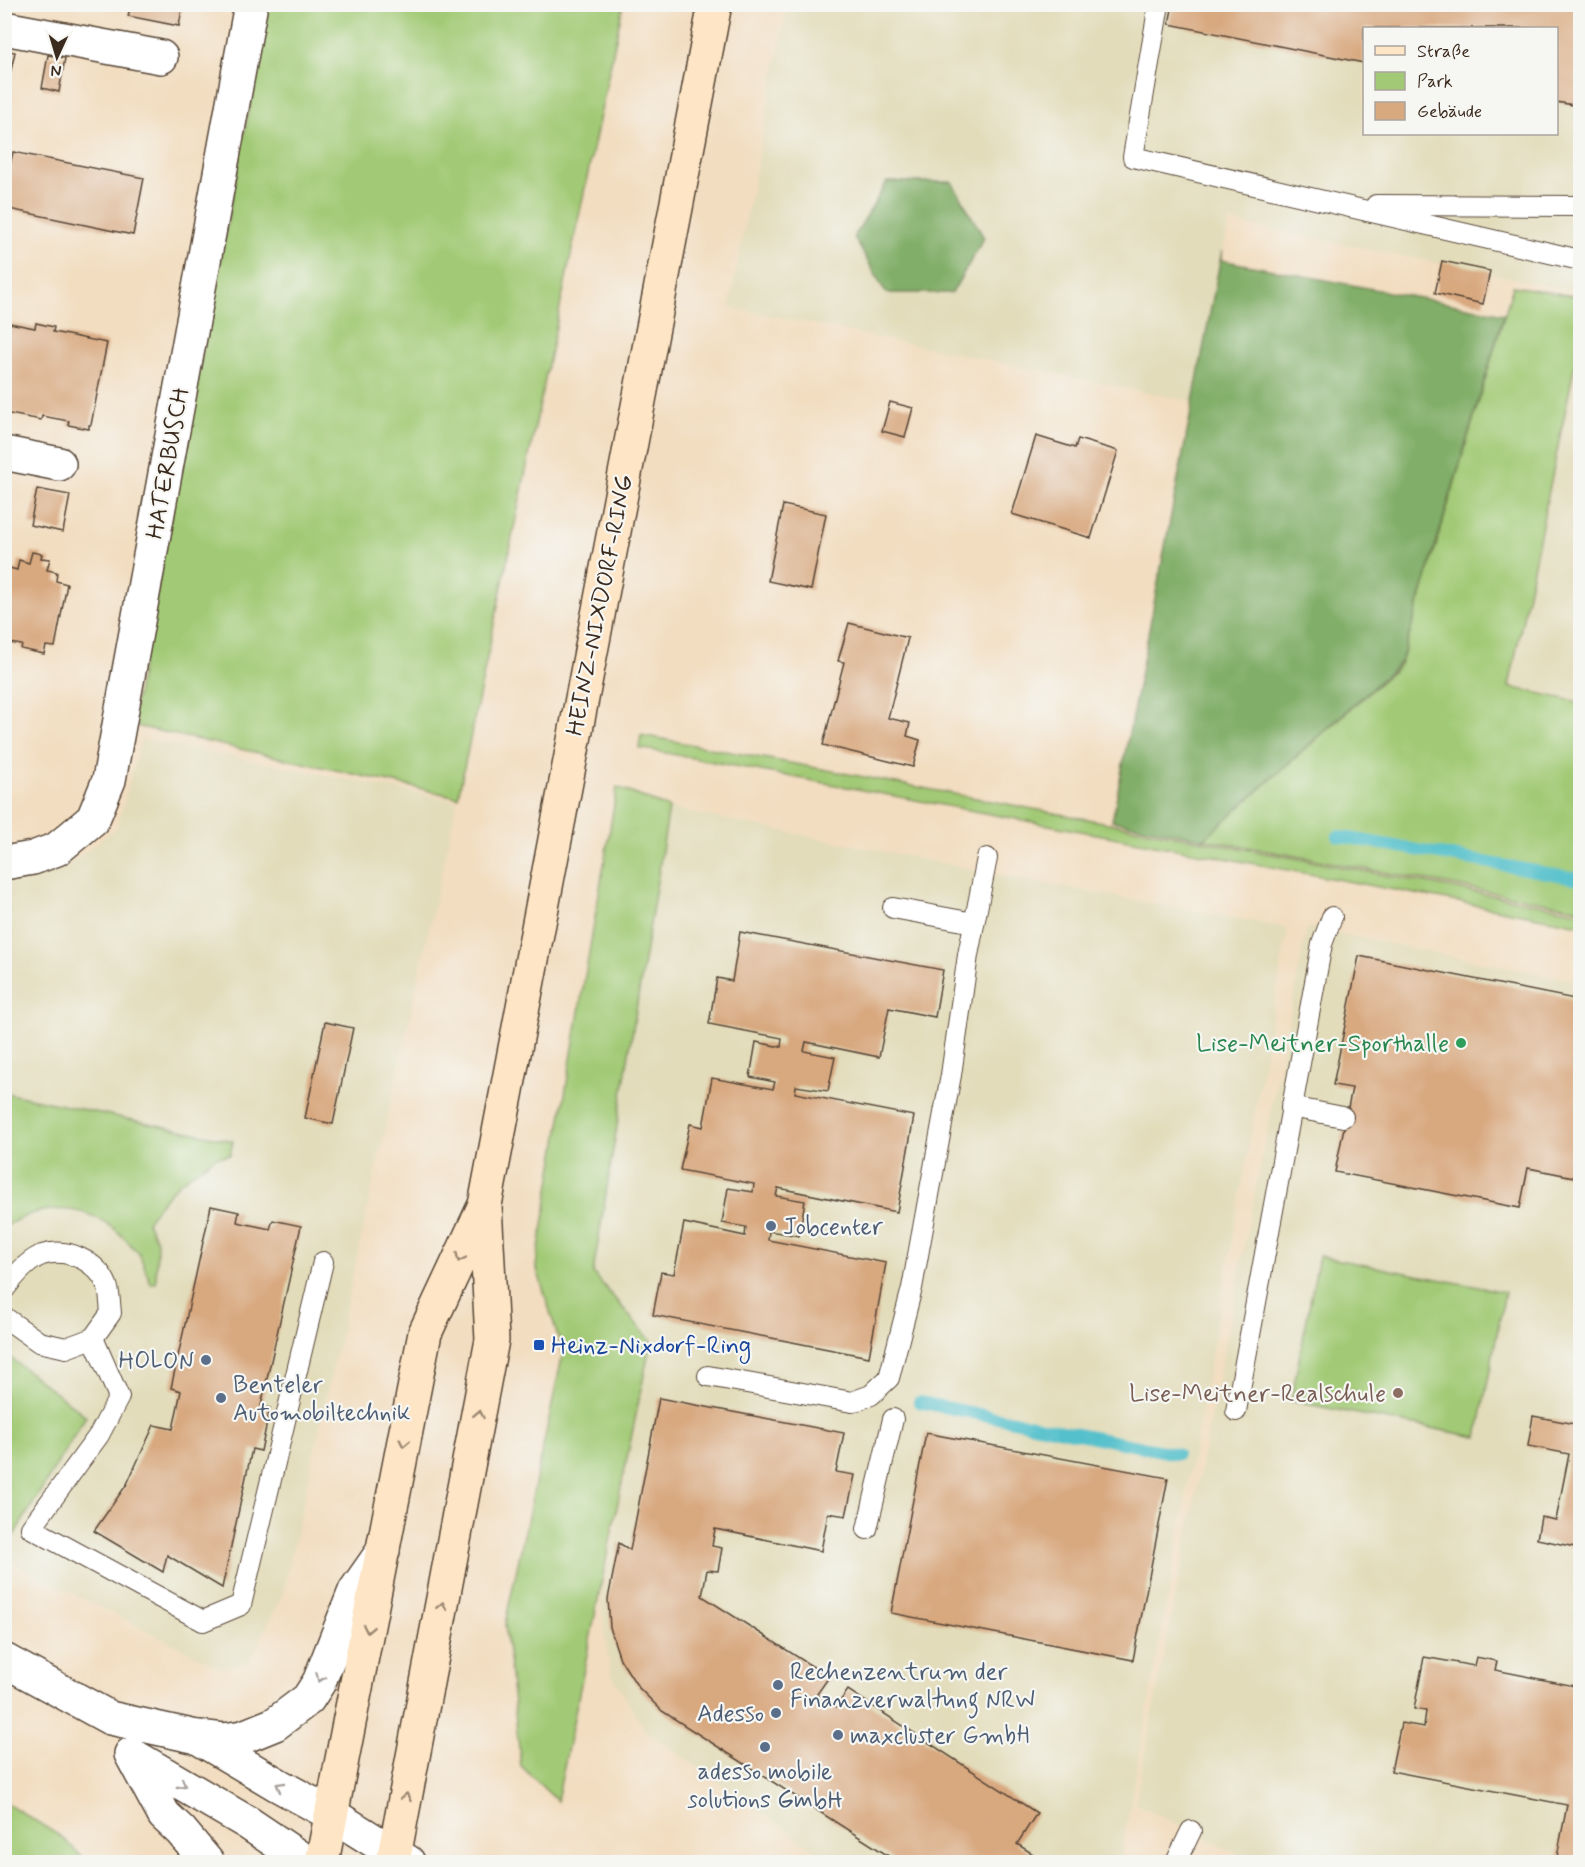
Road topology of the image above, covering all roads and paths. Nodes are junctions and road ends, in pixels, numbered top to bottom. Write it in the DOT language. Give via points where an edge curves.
graph roads {
  1 [pos="251,4"];
  2 [pos="715,4"];
  3 [pos="1159,4"];
  4 [pos="4,28"];
  5 [pos="161,57"];
  6 [pos="1340,205"];
  7 [pos="1581,206"];
  8 [pos="1581,260"];
  9 [pos="4,453"];
  10 [pos="59,464"];
  11 [pos="987,858"];
  12 [pos="4,863"];
  13 [pos="893,908"];
  14 [pos="1332,916"];
  15 [pos="974,923"];
  16 [pos="1291,1107"];
  17 [pos="1343,1117"];
  18 [pos="485,1205"];
  19 [pos="323,1262"];
  20 [pos="4,1290"];
  21 [pos="4,1317"];
  22 [pos="93,1338"];
  23 [pos="708,1376"];
  24 [pos="1236,1411"];
  25 [pos="893,1419"];
  26 [pos="867,1529"];
  27 [pos="383,1551"];
  28 [pos="4,1660"];
  29 [pos="110,1718"];
  30 [pos="197,1737"];
  31 [pos="132,1755"];
  32 [pos="331,1814"];
  33 [pos="1191,1831"];
  34 [pos="399,1860"];
  35 [pos="207,1863"];
  36 [pos="306,1863"];
  37 [pos="322,1863"];
  38 [pos="1176,1863"];
  1 -- 12 [label="street, HATERBUSCH" via="109,780 93,819 57,849"];
  2 -- 18 [label="main road, HEINZ-NIXDORF-RING"];
  3 -- 6 [label="lane" via="1132,157"];
  4 -- 5 [label="street"];
  6 -- 7 [label="lane"];
  6 -- 8 [label="lane"];
  9 -- 10 [label="street"];
  11 -- 15 [label="lane"];
  13 -- 15 [label="lane"];
  14 -- 16 [label="lane" via="1322,944"];
  15 -- 23 [label="lane" via="918,1257 889,1378 871,1395 852,1402"];
  16 -- 17 [label="lane"];
  16 -- 24 [label="lane"];
  18 -- 27 [label="main road, HEINZ-NIXDORF-RING, one-way" via="425,1333"];
  34 -- 18 [label="main road, HEINZ-NIXDORF-RING, one-way" via="492,1340"];
  19 -- 22 [label="lane" via="241,1605 203,1621 31,1527 99,1435 119,1397"];
  20 -- 22 [label="lane" via="15,1275 40,1255 65,1252 89,1261 107,1285 111,1313"];
  21 -- 22 [label="lane" via="39,1342 66,1348"];
  25 -- 26 [label="lane"];
  27 -- 30 [label="street, one-way" via="355,1591 319,1682 308,1699 275,1724 243,1737"];
  27 -- 32 [label="main road, HEINZ-NIXDORF-RING, one-way"];
  28 -- 29 [label="street"];
  29 -- 30 [label="street"];
  29 -- 31 [label="street"];
  32 -- 30 [label="street, one-way"];
  31 -- 35 [label="street" via="164,1815"];
  31 -- 36 [label="street, one-way" via="248,1823"];
  32 -- 34 [label="street"];
  32 -- 37 [label="main road, HEINZ-NIXDORF-RING"];
  33 -- 38 [label="lane"];
}
